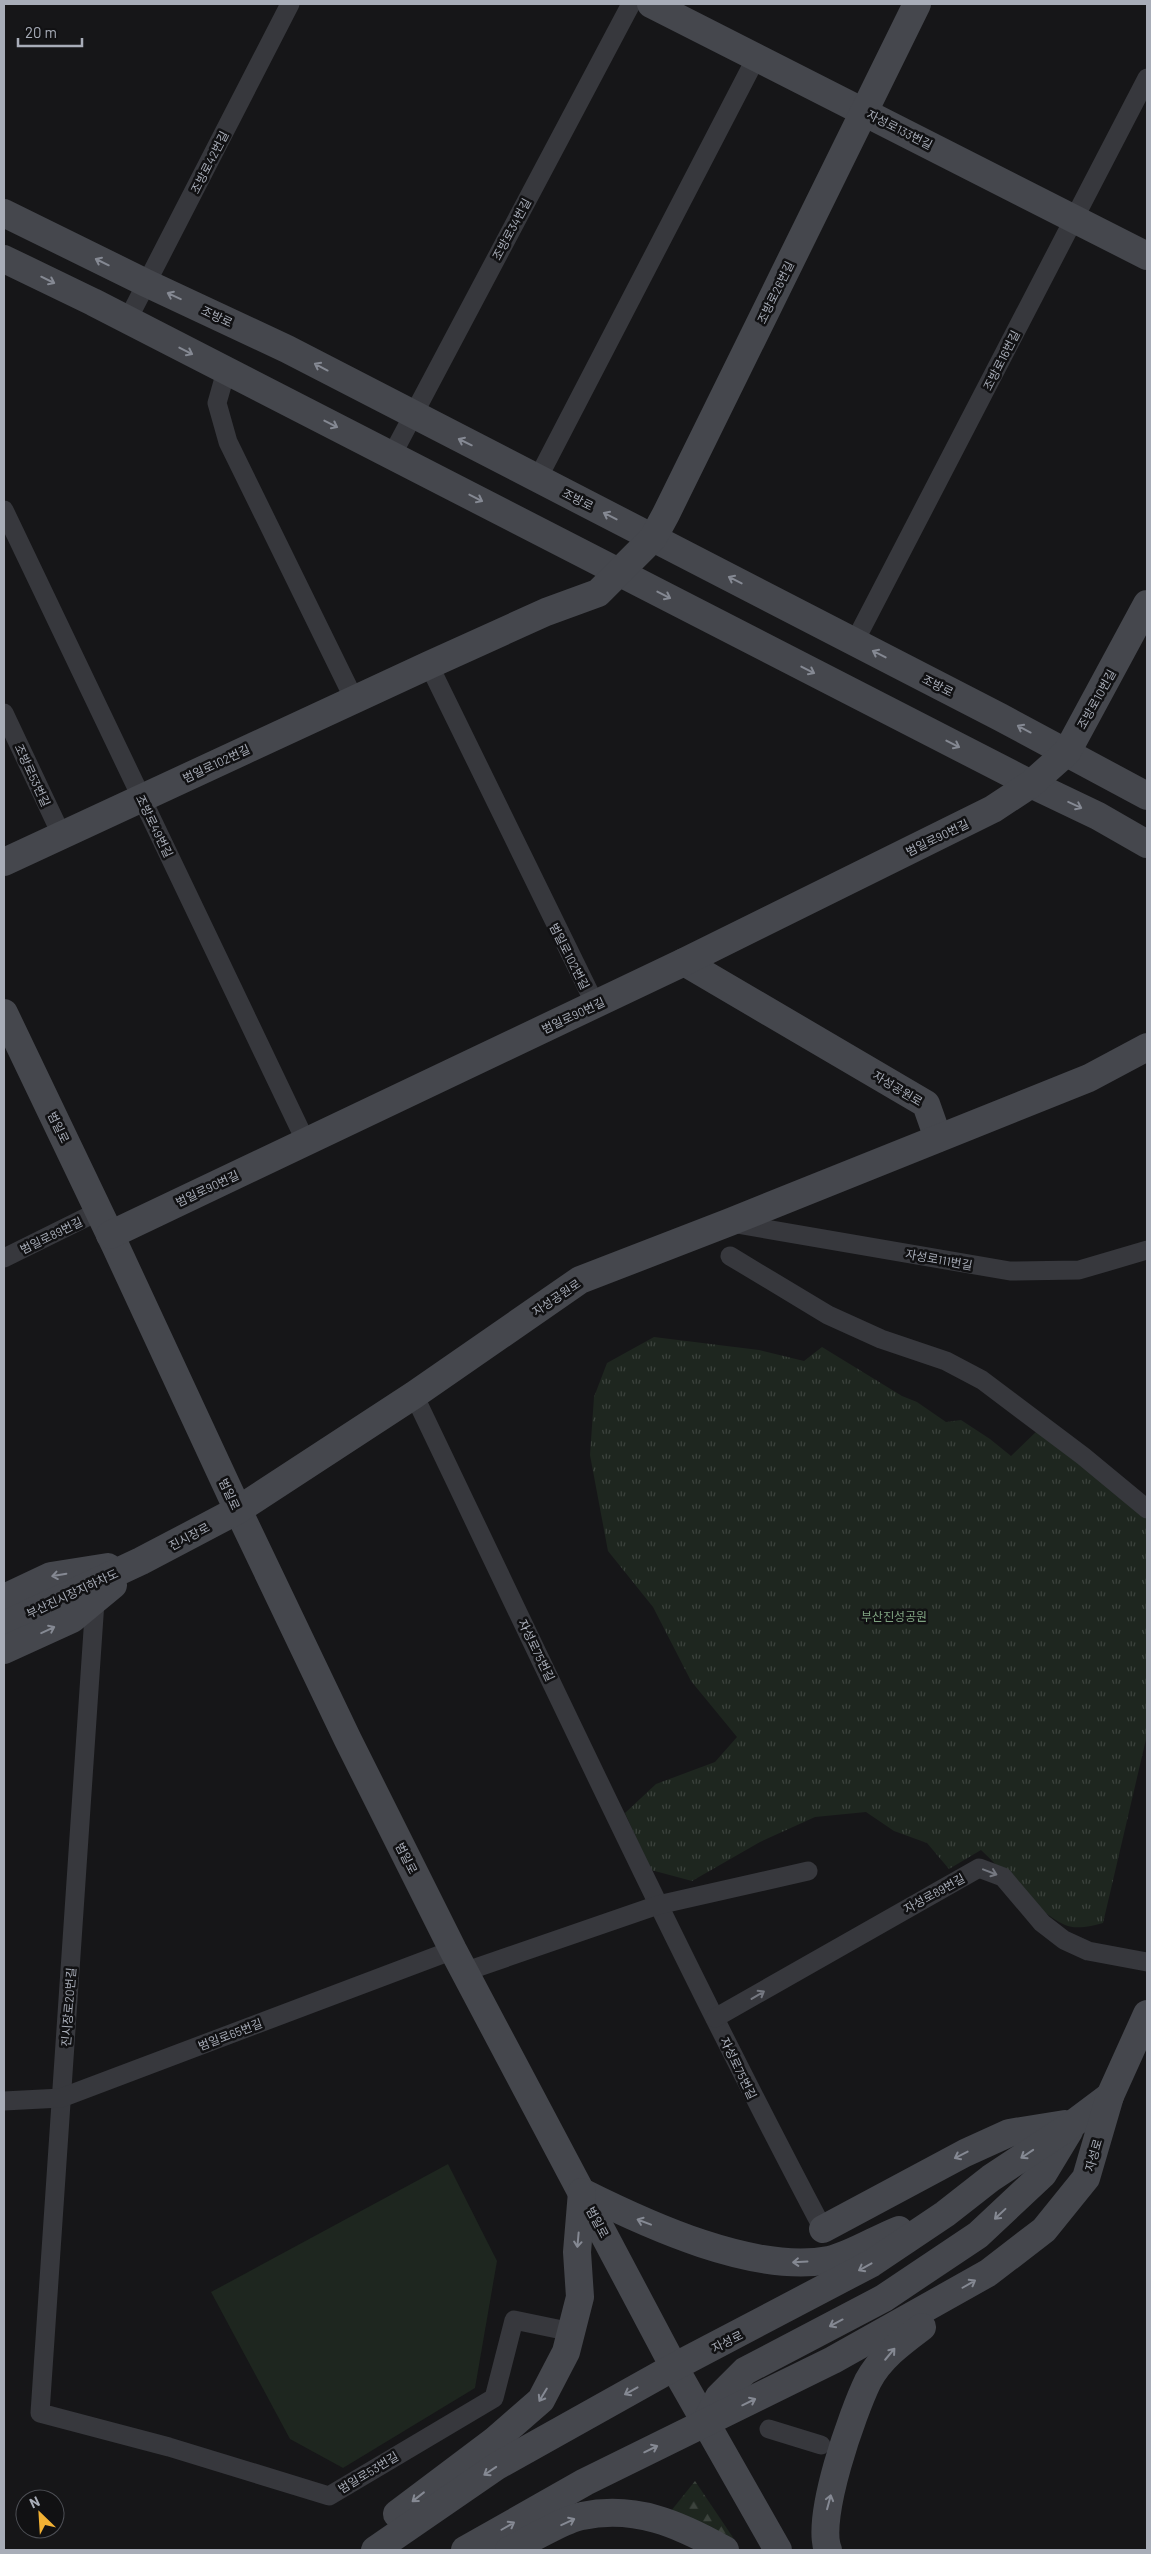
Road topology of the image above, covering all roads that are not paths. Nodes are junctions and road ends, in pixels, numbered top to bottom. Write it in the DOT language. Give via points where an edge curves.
graph roads {
  1 [pos="290,4"];
  2 [pos="631,4"];
  3 [pos="651,4"];
  4 [pos="917,4"];
  5 [pos="757,56"];
  6 [pos="1147,78"];
  7 [pos="865,111"];
  8 [pos="4,212"];
  9 [pos="1075,218"];
  10 [pos="1147,256"];
  11 [pos="4,259"];
  12 [pos="146,283"];
  13 [pos="127,321"];
  14 [pos="226,371"];
  15 [pos="414,416"];
  16 [pos="392,455"];
  17 [pos="538,478"];
  18 [pos="4,510"];
  19 [pos="653,538"];
  20 [pos="621,572"];
  21 [pos="1147,604"];
  22 [pos="855,641"];
  23 [pos="429,665"];
  24 [pos="354,699"];
  25 [pos="4,713"];
  26 [pos="1067,752"];
  27 [pos="1031,784"];
  28 [pos="1147,796"];
  29 [pos="142,798"];
  30 [pos="62,836"];
  31 [pos="1147,844"];
  32 [pos="4,862"];
  33 [pos="684,962"];
  34 [pos="595,1004"];
  35 [pos="4,1013"];
  36 [pos="1147,1047"];
  37 [pos="1147,1063"];
  38 [pos="1089,1078"];
  39 [pos="938,1138"];
  40 [pos="306,1142"];
  41 [pos="730,1222"];
  42 [pos="104,1223"];
  43 [pos="1147,1250"];
  44 [pos="730,1256"];
  45 [pos="4,1258"];
  46 [pos="414,1396"];
  47 [pos="1147,1509"];
  48 [pos="238,1510"];
  49 [pos="141,1561"];
  50 [pos="4,1598"];
  51 [pos="95,1601"];
  52 [pos="4,1625"];
  53 [pos="4,1650"];
  54 [pos="808,1871"];
  55 [pos="658,1906"];
  56 [pos="459,1961"];
  57 [pos="1147,1962"];
  58 [pos="1147,2014"];
  59 [pos="715,2018"];
  60 [pos="1110,2096"];
  61 [pos="61,2098"];
  62 [pos="4,2101"];
  63 [pos="1074,2123"];
  64 [pos="582,2192"];
  65 [pos="945,2214"];
  66 [pos="823,2229"];
  67 [pos="937,2303"];
  68 [pos="572,2332"];
  69 [pos="674,2367"];
  70 [pos="40,2413"];
  71 [pos="705,2423"];
  72 [pos="768,2429"];
  73 [pos="821,2444"];
  74 [pos="357,2550"];
  75 [pos="375,2550"];
  76 [pos="465,2550"];
  77 [pos="508,2550"];
  78 [pos="725,2550"];
  79 [pos="778,2550"];
  80 [pos="828,2550"];
  1 -- 12 [label="street, 조방로42번길"];
  2 -- 15 [label="street, 조방로34번길"];
  3 -- 5 [label="main road, 자성로133번길"];
  4 -- 7 [label="main road, 조방로26번길"];
  5 -- 7 [label="main road, 자성로133번길"];
  5 -- 17 [label="street"];
  6 -- 9 [label="street, 조방로16번길"];
  7 -- 9 [label="main road, 자성로133번길"];
  7 -- 19 [label="main road, 조방로26번길"];
  12 -- 8 [label="main road, 조방로, one-way"];
  9 -- 10 [label="main road, 자성로133번길"];
  9 -- 22 [label="street, 조방로16번길"];
  11 -- 13 [label="main road, one-way"];
  12 -- 13 [label="street, 조방로42번길"];
  15 -- 12 [label="main road, 조방로, one-way" via="287,349"];
  13 -- 14 [label="main road, one-way"];
  14 -- 16 [label="main road, one-way"];
  14 -- 24 [label="street" via="217,403 228,442"];
  15 -- 16 [label="street, 조방로34번길"];
  17 -- 15 [label="main road, 조방로, one-way"];
  16 -- 20 [label="main road, one-way"];
  19 -- 17 [label="main road, 조방로, one-way"];
  18 -- 29 [label="street, 조방로49번길"];
  19 -- 20 [label="main road, 조방로26번길"];
  22 -- 19 [label="main road, 조방로, one-way"];
  20 -- 23 [label="main road, 범일로102번길" via="598,593 546,612"];
  20 -- 27 [label="main road, one-way"];
  21 -- 26 [label="main road, 조방로10번길"];
  26 -- 22 [label="main road, 조방로, one-way"];
  23 -- 24 [label="main road, 범일로102번길"];
  23 -- 34 [label="street, 범일로102번길"];
  24 -- 29 [label="main road, 범일로102번길"];
  25 -- 30 [label="street, 조방로53번길"];
  26 -- 27 [label="main road, 조방로10번길"];
  26 -- 28 [label="main road, 조방로"];
  27 -- 31 [label="main road, one-way"];
  27 -- 33 [label="main road, 범일로90번길" via="993,809"];
  29 -- 30 [label="main road, 범일로102번길"];
  29 -- 40 [label="street, 조방로49번길"];
  30 -- 32 [label="main road, 범일로102번길"];
  33 -- 34 [label="main road, 범일로90번길"];
  33 -- 39 [label="main road, 자성공원로" via="926,1104"];
  34 -- 40 [label="main road, 범일로90번길"];
  35 -- 42 [label="main road, 범일로"];
  36 -- 38 [label="main road, 자성공원로"];
  37 -- 38 [label="main road, 자성공원로"];
  38 -- 39 [label="main road, 자성공원로"];
  39 -- 41 [label="main road, 자성공원로"];
  40 -- 42 [label="main road, 범일로90번길"];
  41 -- 43 [label="street, 자성로111번길" via="1010,1271 1079,1270"];
  41 -- 46 [label="main road, 자성공원로" via="580,1280"];
  42 -- 45 [label="street, 범일로89번길"];
  42 -- 48 [label="main road, 범일로"];
  44 -- 47 [label="street" via="835,1318 881,1339 946,1361 982,1380"];
  46 -- 48 [label="main road, 자성공원로"];
  46 -- 55 [label="street, 자성로75번길"];
  48 -- 49 [label="main road, 진시장로"];
  48 -- 56 [label="main road, 범일로"];
  49 -- 50 [label="main road, one-way" via="51,1576"];
  49 -- 51 [label="main road"];
  49 -- 52 [label="main road, 부산진시장지하차도"];
  53 -- 51 [label="main road, one-way" via="72,1619"];
  51 -- 61 [label="street, 진시장로20번길"];
  54 -- 55 [label="street"];
  55 -- 56 [label="street"];
  55 -- 59 [label="street, 자성로75번길"];
  56 -- 61 [label="street, 범일로65번길"];
  56 -- 64 [label="main road, 범일로"];
  59 -- 57 [label="street, 자성로89번길, one-way" via="979,1868 1003,1877 1042,1922 1064,1940 1088,1951"];
  58 -- 60 [label="main road, 자성로"];
  59 -- 66 [label="street, 자성로75번길" via="745,2083"];
  60 -- 63 [label="main road, 자성로"];
  67 -- 60 [label="main road, 자성로, one-way" via="988,2273 1044,2230 1086,2178"];
  61 -- 62 [label="street, 범일로65번길"];
  61 -- 70 [label="street, 진시장로20번길"];
  63 -- 65 [label="main road, 자성로, one-way" via="991,2178"];
  63 -- 66 [label="main road, one-way" via="1009,2133"];
  63 -- 71 [label="main road, 자성로, one-way" via="1043,2174 978,2235 884,2298 745,2371 719,2397"];
  65 -- 64 [label="main road, one-way" via="830,2260 780,2263 705,2245 636,2219"];
  64 -- 68 [label="main road, one-way" via="577,2252 580,2297"];
  64 -- 69 [label="main road, 범일로"];
  65 -- 69 [label="main road, 자성로, one-way" via="872,2263"];
  71 -- 67 [label="main road, 자성로, one-way" via="834,2360"];
  80 -- 67 [label="main road, one-way" via="826,2513 842,2451 869,2380 893,2348 926,2324"];
  68 -- 70 [label="street, 범일로53번길" via="514,2320 494,2398 329,2496 169,2447"];
  68 -- 74 [label="main road, one-way" via="566,2352 541,2400 494,2441 377,2530"];
  69 -- 71 [label="main road, 범일로"];
  69 -- 75 [label="main road, 자성로, one-way" via="496,2466"];
  76 -- 71 [label="main road, 자성로, one-way" via="585,2482"];
  71 -- 79 [label="main road, 범일로"];
  72 -- 73 [label="street"];
  77 -- 78 [label="main road, one-way" via="580,2516 624,2512 660,2519"];
}
